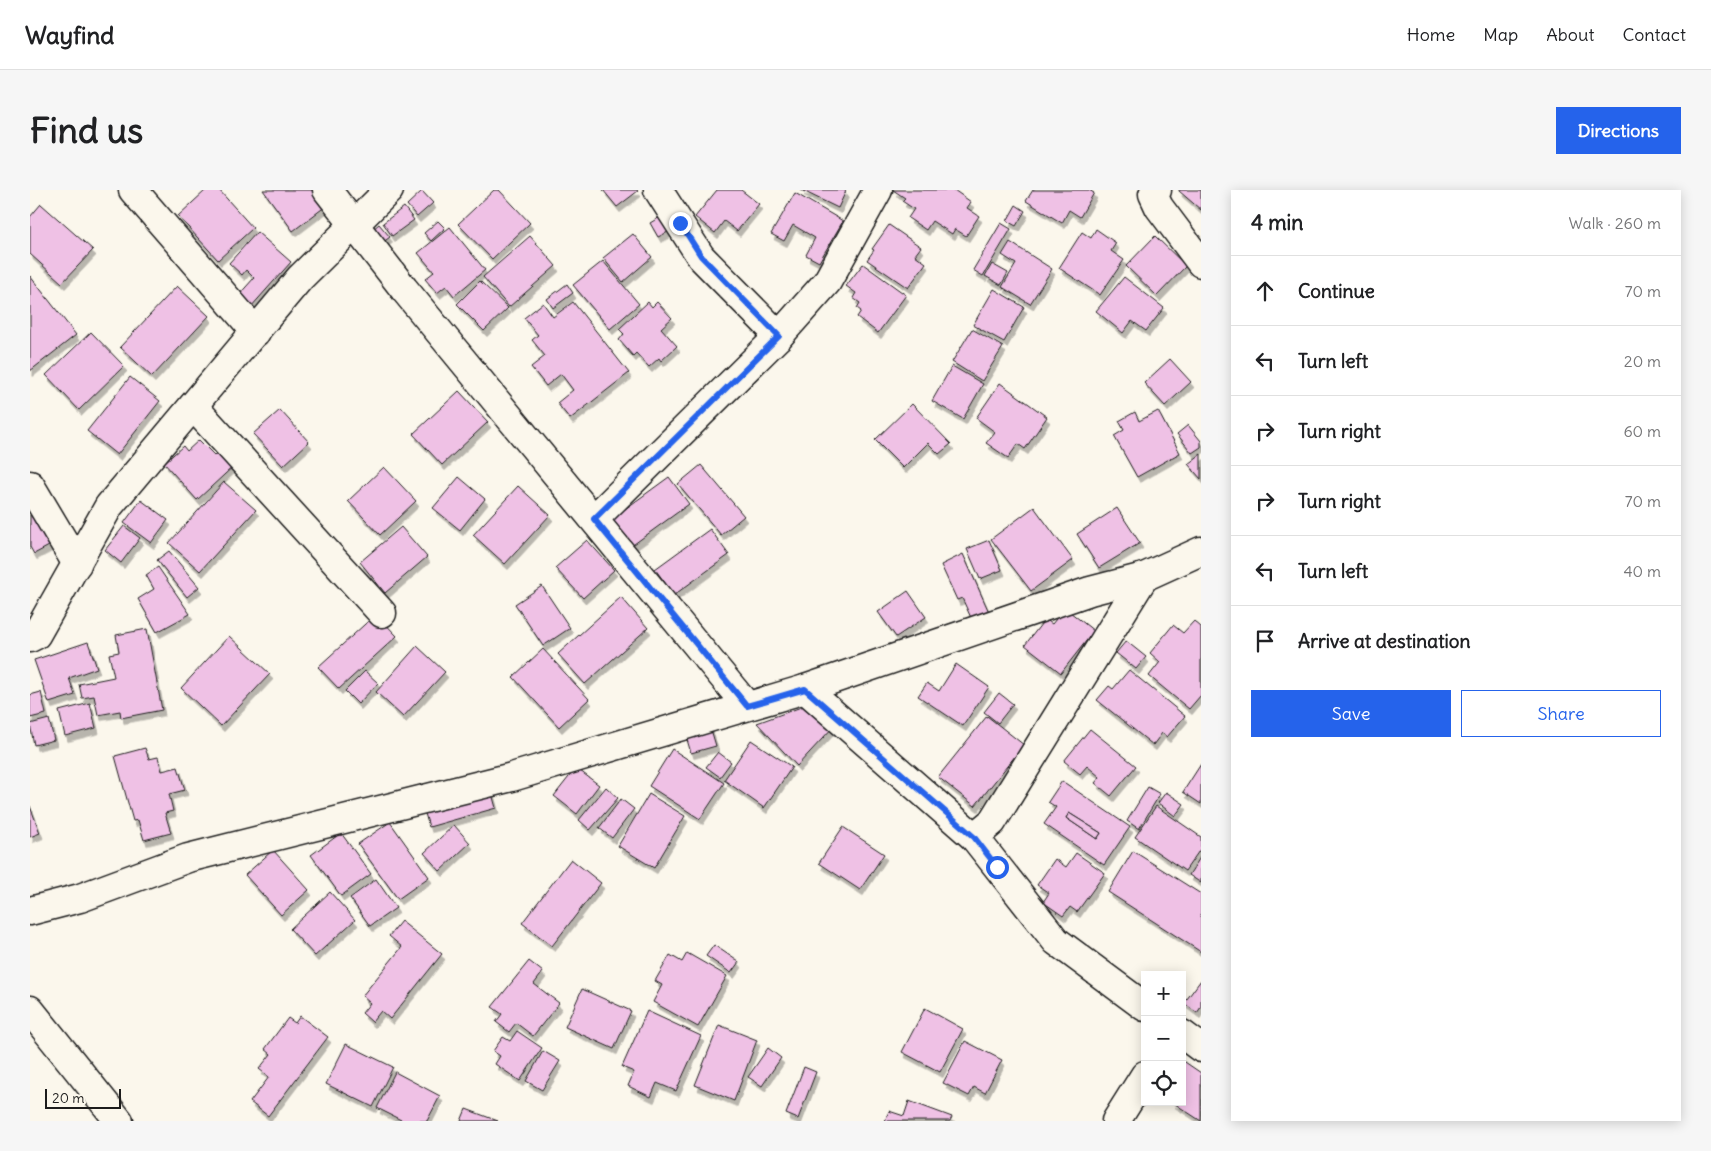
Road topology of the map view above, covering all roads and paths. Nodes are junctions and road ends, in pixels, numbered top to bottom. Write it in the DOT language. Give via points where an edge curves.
graph roads {
  1 [pos="133,190"];
  2 [pos="326,190"];
  3 [pos="389,190"];
  4 [pos="658,190"];
  5 [pos="878,190"];
  6 [pos="1153,191"];
  7 [pos="354,227"];
  8 [pos="1201,263"];
  9 [pos="256,332"];
  10 [pos="779,336"];
  11 [pos="193,406"];
  12 [pos="30,485"];
  13 [pos="594,519"];
  14 [pos="1201,551"];
  15 [pos="77,564"];
  16 [pos="1144,577"];
  17 [pos="382,612"];
  18 [pos="30,638"];
  19 [pos="805,689"];
  20 [pos="747,706"];
  21 [pos="974,837"];
  22 [pos="30,911"];
  23 [pos="1141,1004"];
  24 [pos="30,1010"];
  25 [pos="1186,1037"];
  26 [pos="1201,1048"];
  27 [pos="1141,1081"];
  28 [pos="119,1121"];
  29 [pos="1116,1121"];
  1 -- 9 [label="street"];
  2 -- 7 [label="street"];
  3 -- 7 [label="street"];
  4 -- 10 [label="street" via="701,256"];
  5 -- 10 [label="street" via="827,282"];
  6 -- 8 [label="street" via="1159,207"];
  7 -- 9 [label="street" via="300,278"];
  7 -- 13 [label="street"];
  9 -- 11 [label="street"];
  10 -- 13 [label="street"];
  11 -- 15 [label="street" via="110,506"];
  11 -- 17 [label="street"];
  12 -- 15 [label="street"];
  13 -- 20 [label="street"];
  14 -- 16 [label="street"];
  15 -- 18 [label="street" via="36,635"];
  16 -- 19 [label="street" via="1090,591"];
  16 -- 21 [label="street" via="992,822"];
  19 -- 20 [label="street"];
  19 -- 21 [label="street"];
  20 -- 22 [label="street" via="512,777 188,858 80,898"];
  21 -- 23 [label="street" via="1056,941"];
  24 -- 28 [label="street"];
  25 -- 26 [label="street"];
  27 -- 29 [label="street"];
}
